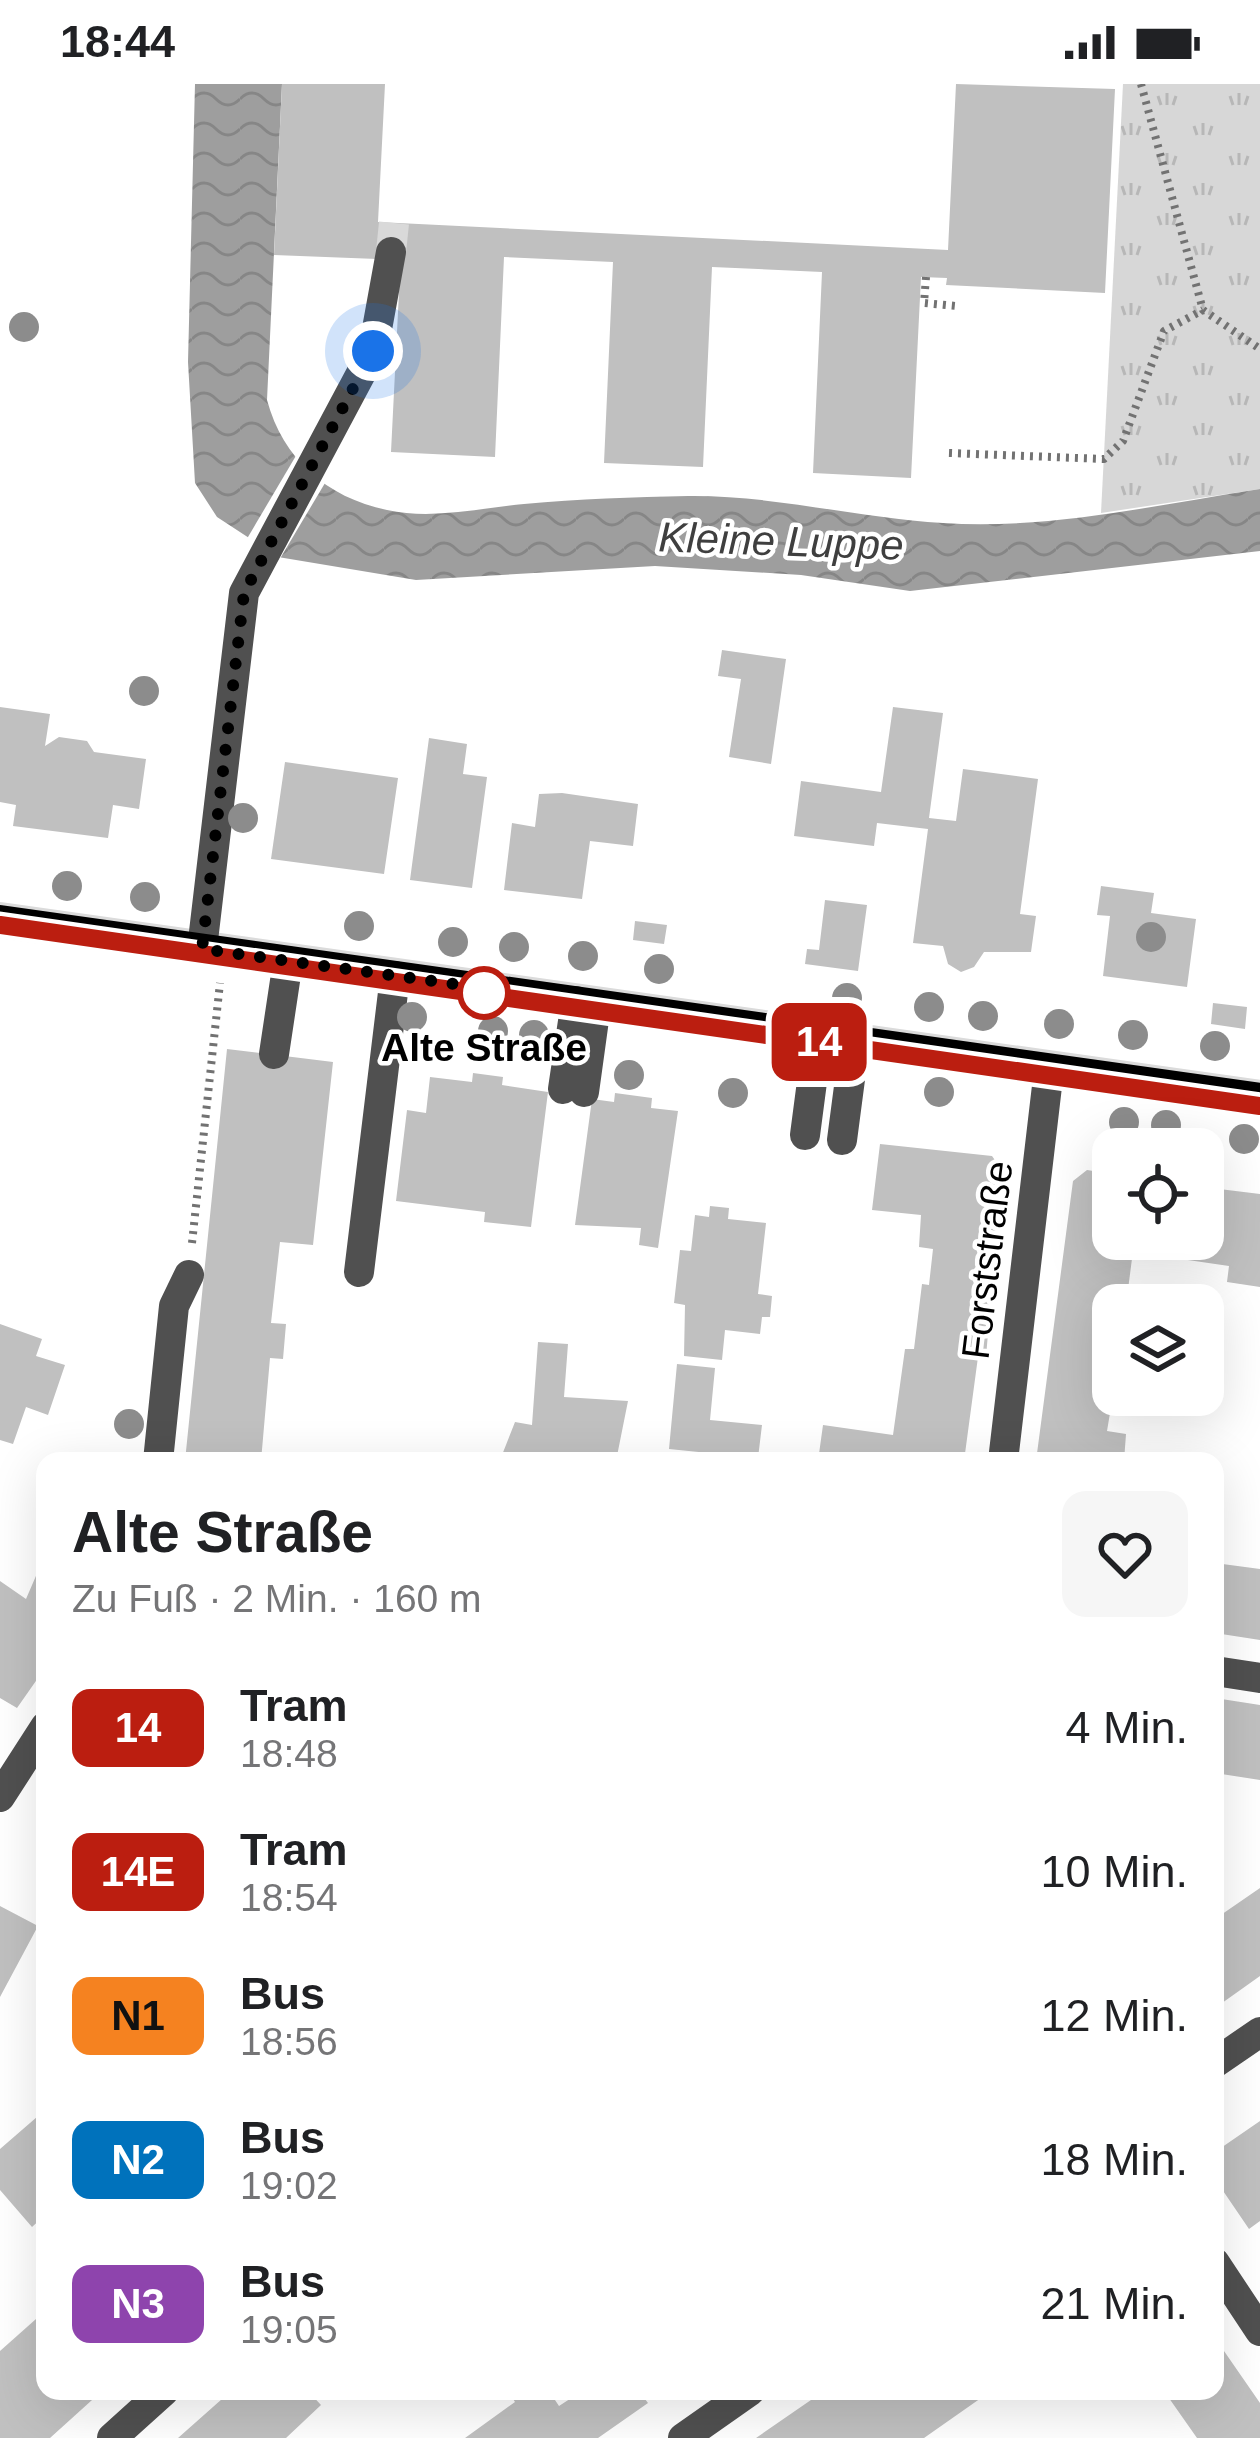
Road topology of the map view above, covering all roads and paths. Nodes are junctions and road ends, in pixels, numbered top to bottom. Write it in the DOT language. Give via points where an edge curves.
graph roads {
  1 [pos="1141,84"];
  2 [pos="391,252"];
  3 [pos="926,277"];
  4 [pos="956,306"];
  5 [pos="1203,310"];
  6 [pos="1260,349"];
  7 [pos="949,453"];
  8 [pos="0,920"];
  9 [pos="213,950"];
  10 [pos="288,961"];
  11 [pos="395,976"];
  12 [pos="586,1003"];
  13 [pos="818,1036"];
  14 [pos="855,1041"];
  15 [pos="274,1054"];
  16 [pos="1049,1069"];
  17 [pos="573,1090"];
  18 [pos="1260,1098"];
  19 [pos="806,1135"];
  20 [pos="842,1140"];
  21 [pos="359,1271"];
  22 [pos="189,1275"];
  23 [pos="159,1452"];
  24 [pos="1004,1452"];
  25 [pos="1224,1672"];
  26 [pos="1260,1678"];
  27 [pos="36,1741"];
  28 [pos="0,1796"];
  29 [pos="1260,2032"];
  30 [pos="1224,2057"];
  31 [pos="1224,2277"];
  32 [pos="1260,2331"];
  33 [pos="154,2400"];
  34 [pos="737,2400"];
  35 [pos="112,2438"];
  36 [pos="683,2438"];
  1 -- 5 [label="path"];
  2 -- 9 [label="street" via="373,351 244,593"];
  3 -- 4 [label="path" via="924,303"];
  5 -- 6 [label="path"];
  5 -- 7 [label="path" via="1165,331 1123,441 1104,459"];
  8 -- 9 [label="main road"];
  9 -- 10 [label="main road"];
  9 -- 22 [label="path"];
  10 -- 11 [label="main road"];
  10 -- 15 [label="street"];
  11 -- 12 [label="main road"];
  11 -- 21 [label="street"];
  12 -- 13 [label="main road"];
  12 -- 17 [label="street"];
  13 -- 14 [label="main road"];
  13 -- 19 [label="street"];
  14 -- 16 [label="main road"];
  14 -- 20 [label="street"];
  16 -- 18 [label="main road"];
  16 -- 24 [label="street, Forststraße"];
  22 -- 23 [label="street" via="174,1306"];
  25 -- 26 [label="street"];
  27 -- 28 [label="street"];
  29 -- 30 [label="street"];
  31 -- 32 [label="street"];
  33 -- 35 [label="street"];
  34 -- 36 [label="street"];
}
